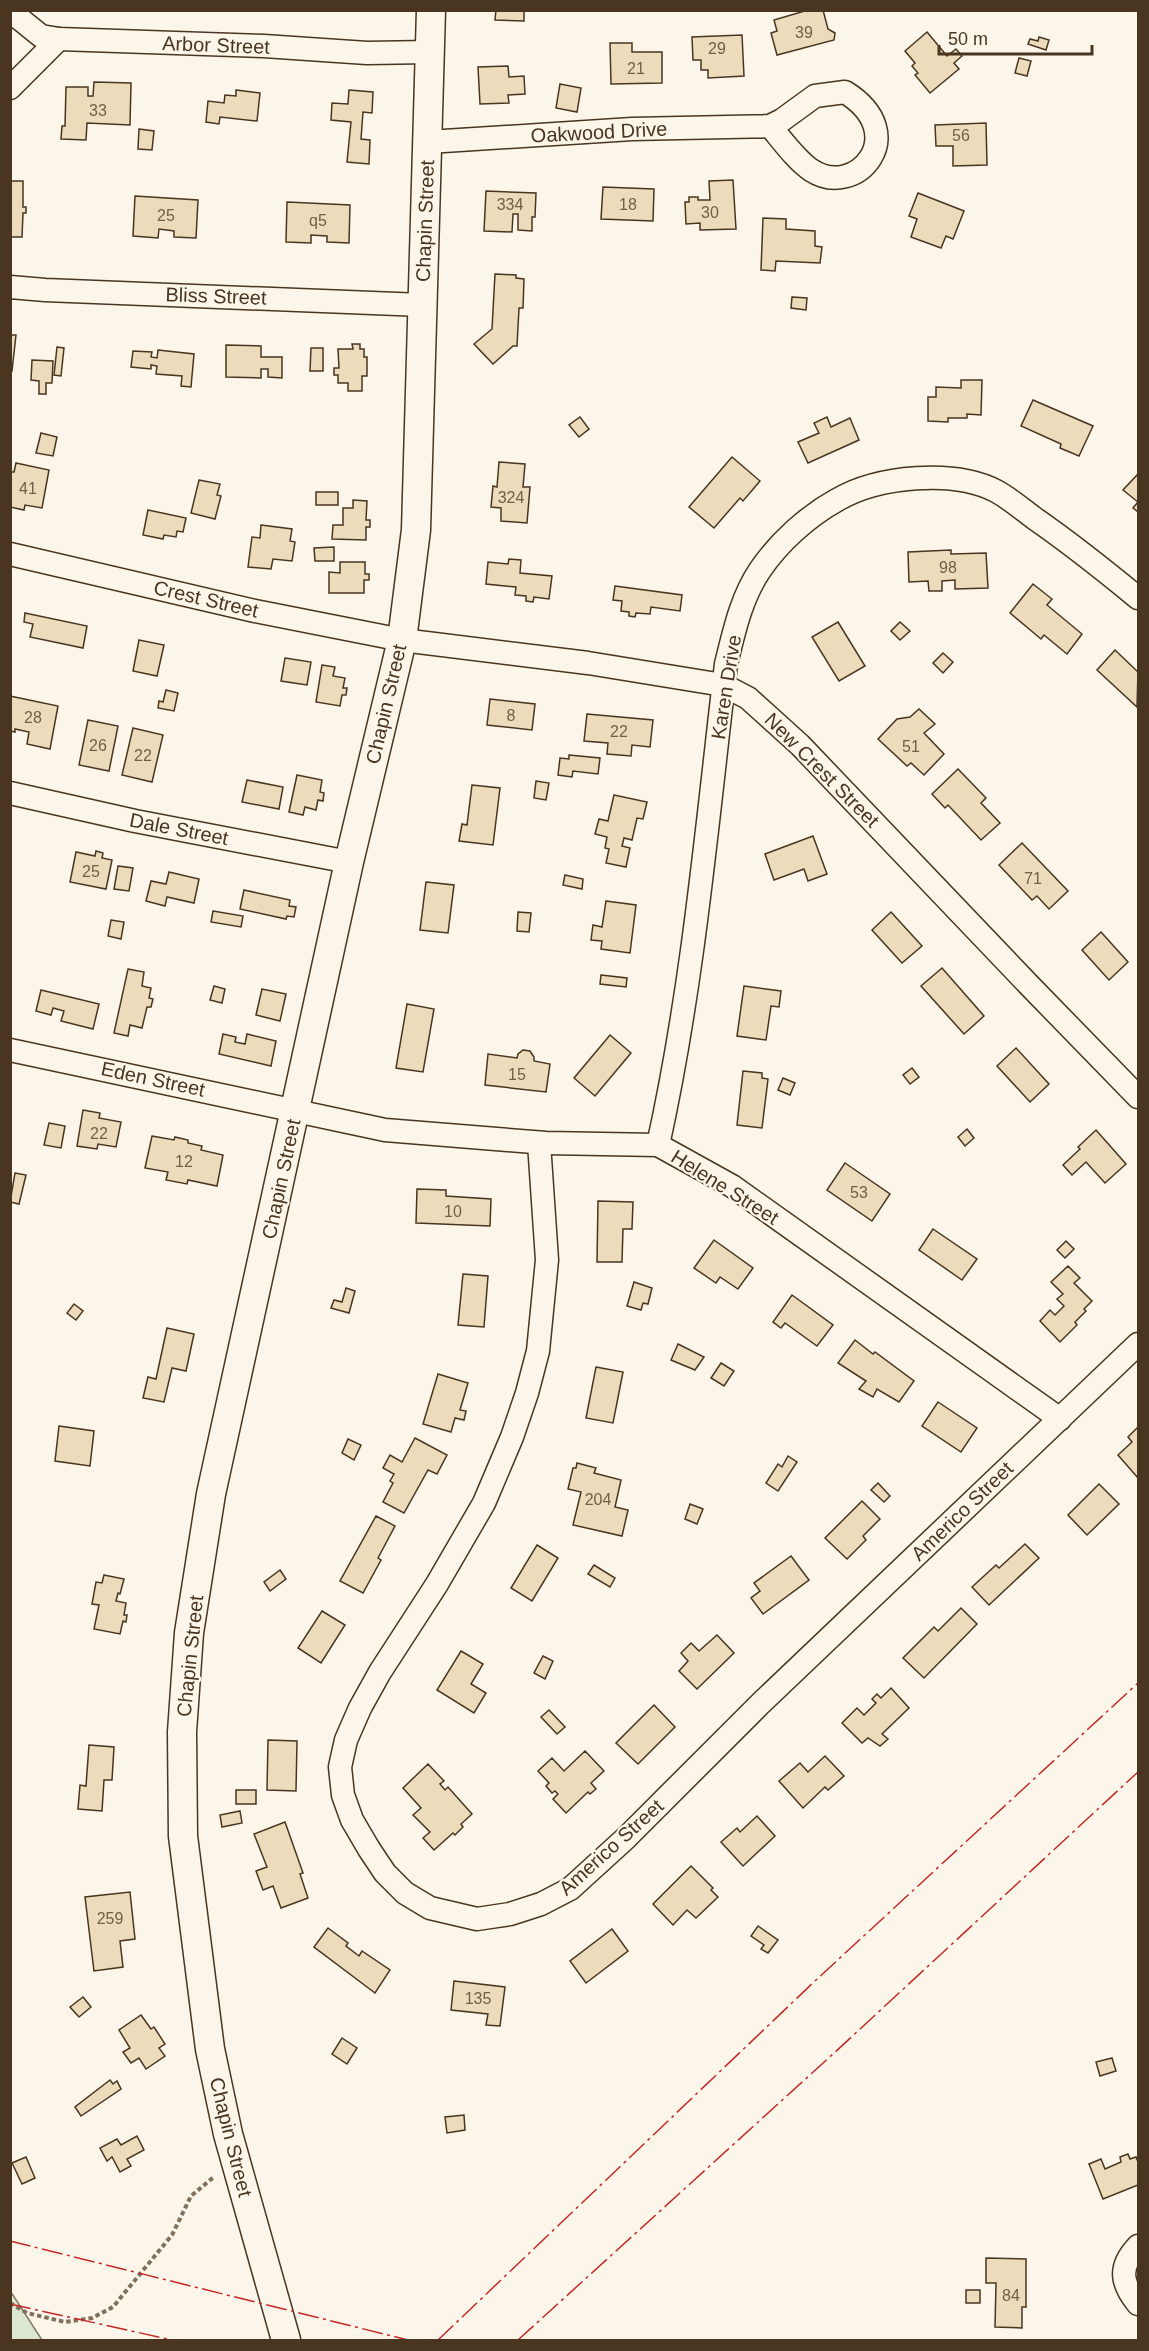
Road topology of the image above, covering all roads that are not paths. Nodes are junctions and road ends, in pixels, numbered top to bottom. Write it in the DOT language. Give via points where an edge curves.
graph roads {
  1 [pos="431,10"];
  2 [pos="10,11"];
  3 [pos="59,39"];
  4 [pos="430,52"];
  5 [pos="10,88"];
  6 [pos="770,126"];
  7 [pos="428,142"];
  8 [pos="10,287"];
  9 [pos="422,305"];
  10 [pos="10,554"];
  11 [pos="1138,598"];
  12 [pos="402,640"];
  13 [pos="723,685"];
  14 [pos="10,793"];
  15 [pos="349,862"];
  16 [pos="10,1050"];
  17 [pos="1138,1097"];
  18 [pos="296,1110"];
  19 [pos="539,1143"];
  20 [pos="658,1144"];
  21 [pos="1138,1344"];
  22 [pos="1060,1419"];
  23 [pos="1138,2246"];
  24 [pos="1138,2304"];
  25 [pos="286,2340"];
  1 -- 4 [label="main road, Chapin Street"];
  2 -- 3 [label="street, Arbor Street" via="41,36"];
  3 -- 4 [label="street, Arbor Street" via="367,53"];
  3 -- 5 [label="street"];
  4 -- 7 [label="main road, Chapin Street"];
  6 -- 6 [label="street" via="815,96 844,92 859,101 873,119 877,136 874,153 864,166 839,177 824,176 810,170"];
  6 -- 7 [label="street, Oakwood Drive" via="632,129"];
  7 -- 9 [label="main road, Chapin Street"];
  8 -- 9 [label="street, Bliss Street"];
  9 -- 12 [label="main road, Chapin Street" via="416,530"];
  10 -- 12 [label="street, Crest Street" via="255,611"];
  11 -- 13 [label="street, Karen Drive" via="1077,548 996,491 946,477 895,481 839,498 773,554 751,586 738,618"];
  12 -- 13 [label="street, New Crest Street" via="588,663"];
  12 -- 15 [label="main road, Chapin Street"];
  13 -- 17 [label="street, New Crest Street" via="748,698 800,745"];
  13 -- 20 [label="street, Karen Drive" via="691,948"];
  14 -- 15 [label="street, Dale Street"];
  15 -- 18 [label="main road, Chapin Street"];
  16 -- 18 [label="street, Eden Street"];
  18 -- 19 [label="street, Helene Street" via="385,1130"];
  18 -- 25 [label="main road, Chapin Street" via="211,1494 189,1633 182,1732 183,1836 210,2049 228,2134"];
  19 -- 20 [label="street, Helene Street"];
  19 -- 22 [label="street, Americo Street" via="548,1260 538,1351 527,1393 484,1503 360,1708 340,1767 343,1795 369,1849 405,1893 430,1908 477,1919 510,1914 570,1889"];
  20 -- 22 [label="street, Helene Street" via="732,1186"];
  21 -- 22 [label="street, Americo Street"];
  23 -- 24 [label="street" via="1128,2257 1123,2277"];
}
